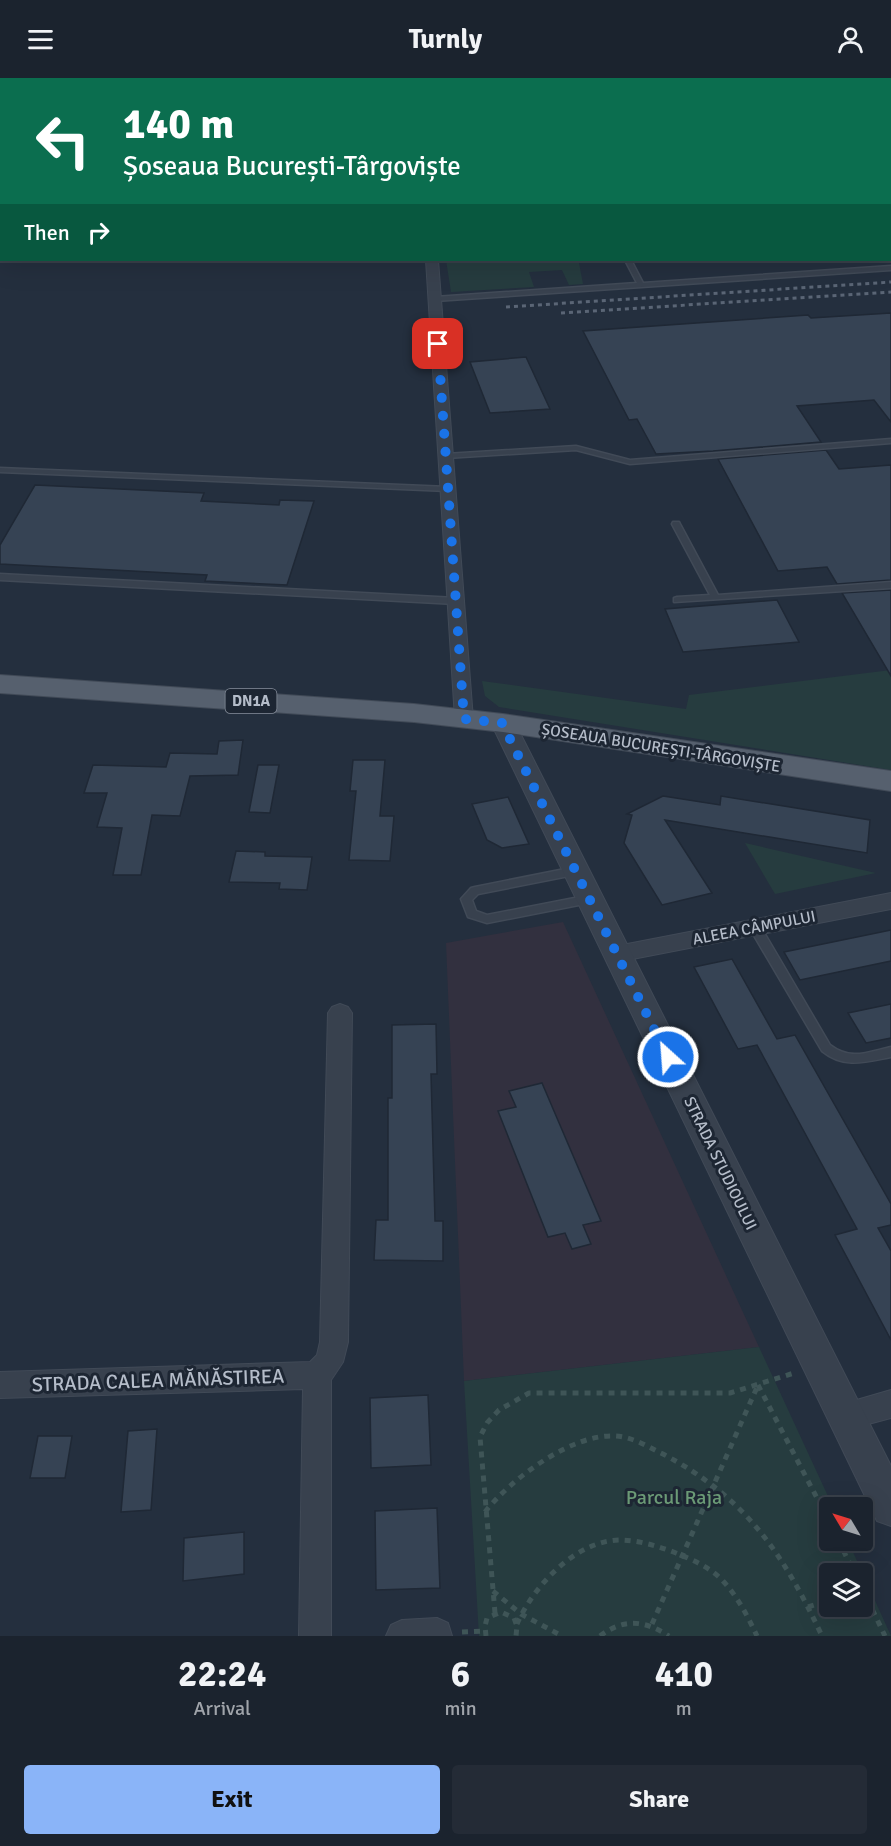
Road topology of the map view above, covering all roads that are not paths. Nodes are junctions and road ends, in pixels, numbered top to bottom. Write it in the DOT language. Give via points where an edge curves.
graph roads {
  1 [pos="432,261"];
  2 [pos="628,261"];
  3 [pos="891,268"];
  4 [pos="640,284"];
  5 [pos="435,298"];
  6 [pos="891,441"];
  7 [pos="446,456"];
  8 [pos="0,470"];
  9 [pos="448,489"];
  10 [pos="676,524"];
  11 [pos="0,577"];
  12 [pos="891,585"];
  13 [pos="715,597"];
  14 [pos="677,600"];
  15 [pos="456,601"];
  16 [pos="0,684"];
  17 [pos="464,719"];
  18 [pos="502,723"];
  19 [pos="891,781"];
  20 [pos="576,871"];
  21 [pos="590,899"];
  22 [pos="891,901"];
  23 [pos="755,927"];
  24 [pos="617,954"];
  25 [pos="340,1012"];
  26 [pos="891,1052"];
  27 [pos="317,1375"];
  28 [pos="0,1385"];
  29 [pos="891,1404"];
  30 [pos="846,1416"];
  31 [pos="891,1507"];
  32 [pos="437,1634"];
  33 [pos="315,1636"];
  34 [pos="402,1636"];
  1 -- 5 [label="street"];
  2 -- 4 [label="lane"];
  3 -- 4 [label="lane"];
  4 -- 5 [label="lane"];
  5 -- 7 [label="street"];
  6 -- 7 [label="lane" via="630,462 576,448"];
  7 -- 9 [label="street"];
  8 -- 9 [label="lane"];
  9 -- 15 [label="street"];
  10 -- 13 [label="lane"];
  11 -- 15 [label="lane"];
  12 -- 13 [label="lane"];
  13 -- 14 [label="lane"];
  15 -- 17 [label="street"];
  16 -- 17 [label="main road, ȘOSEAUA BUCUREȘTI-TÂRGOVIȘTE / DN1A"];
  17 -- 18 [label="main road, ȘOSEAUA BUCUREȘTI-TÂRGOVIȘTE / DN1A"];
  18 -- 19 [label="main road, ȘOSEAUA BUCUREȘTI-TÂRGOVIȘTE / DN1A"];
  18 -- 20 [label="street, STRADA STUDIOULUI"];
  20 -- 21 [label="street, STRADA STUDIOULUI"];
  20 -- 21 [label="lane" via="475,891 466,900 472,914 487,919"];
  21 -- 24 [label="street, STRADA STUDIOULUI"];
  22 -- 23 [label="street, ALEEA CÂMPULUI"];
  23 -- 24 [label="street, ALEEA CÂMPULUI"];
  23 -- 26 [label="lane" via="833,1055 848,1060"];
  24 -- 30 [label="street, STRADA STUDIOULUI"];
  25 -- 27 [label="street" via="334,1342 329,1362"];
  27 -- 28 [label="street, STRADA CALEA MĂNĂSTIREA"];
  27 -- 33 [label="street"];
  29 -- 30 [label="street"];
  30 -- 31 [label="street, STRADA STUDIOULUI"];
  32 -- 34 [label="street"];
}
